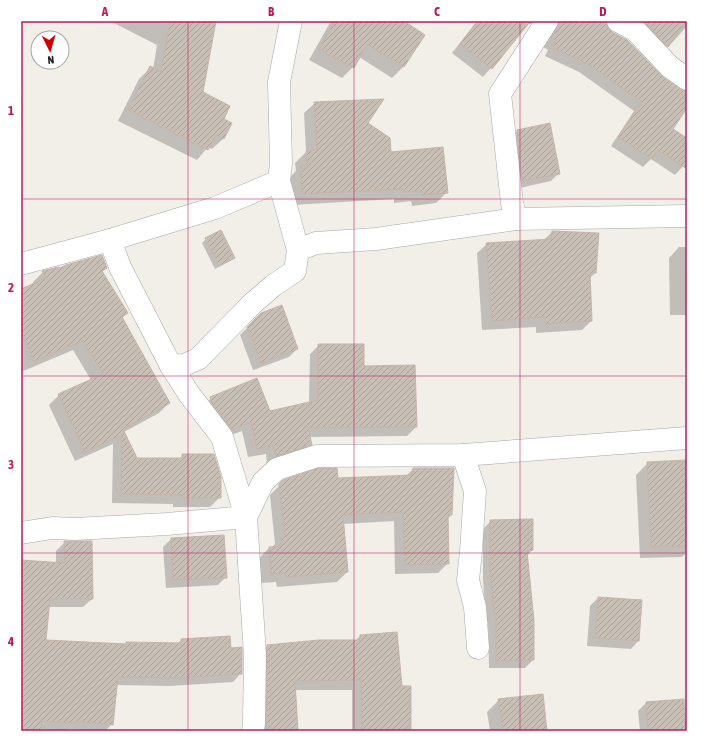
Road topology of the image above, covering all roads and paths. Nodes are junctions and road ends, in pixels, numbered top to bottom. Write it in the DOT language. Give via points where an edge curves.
graph roads {
  1 [pos="291,21"];
  2 [pos="547,21"];
  3 [pos="618,21"];
  4 [pos="687,79"];
  5 [pos="279,181"];
  6 [pos="687,216"];
  7 [pos="516,219"];
  8 [pos="110,240"];
  9 [pos="298,250"];
  10 [pos="21,264"];
  11 [pos="170,366"];
  12 [pos="687,438"];
  13 [pos="463,454"];
  14 [pos="246,518"];
  15 [pos="21,533"];
  16 [pos="478,648"];
  17 [pos="253,731"];
  1 -- 5 [label="street" via="279,82"];
  2 -- 7 [label="street" via="500,94"];
  3 -- 4 [label="street" via="635,30 670,67"];
  5 -- 8 [label="street" via="216,208"];
  5 -- 9 [label="street"];
  6 -- 7 [label="street"];
  7 -- 9 [label="street" via="376,239 316,243"];
  8 -- 10 [label="street"];
  8 -- 11 [label="street" via="120,267"];
  9 -- 11 [label="street" via="296,271 253,303 198,359 184,365"];
  11 -- 14 [label="street" via="222,437"];
  12 -- 13 [label="street"];
  13 -- 14 [label="street" via="317,456 276,469 263,482"];
  13 -- 16 [label="street" via="475,491 468,580 475,607"];
  14 -- 15 [label="street" via="144,526 52,528"];
  14 -- 17 [label="street" via="254,655"];
}
